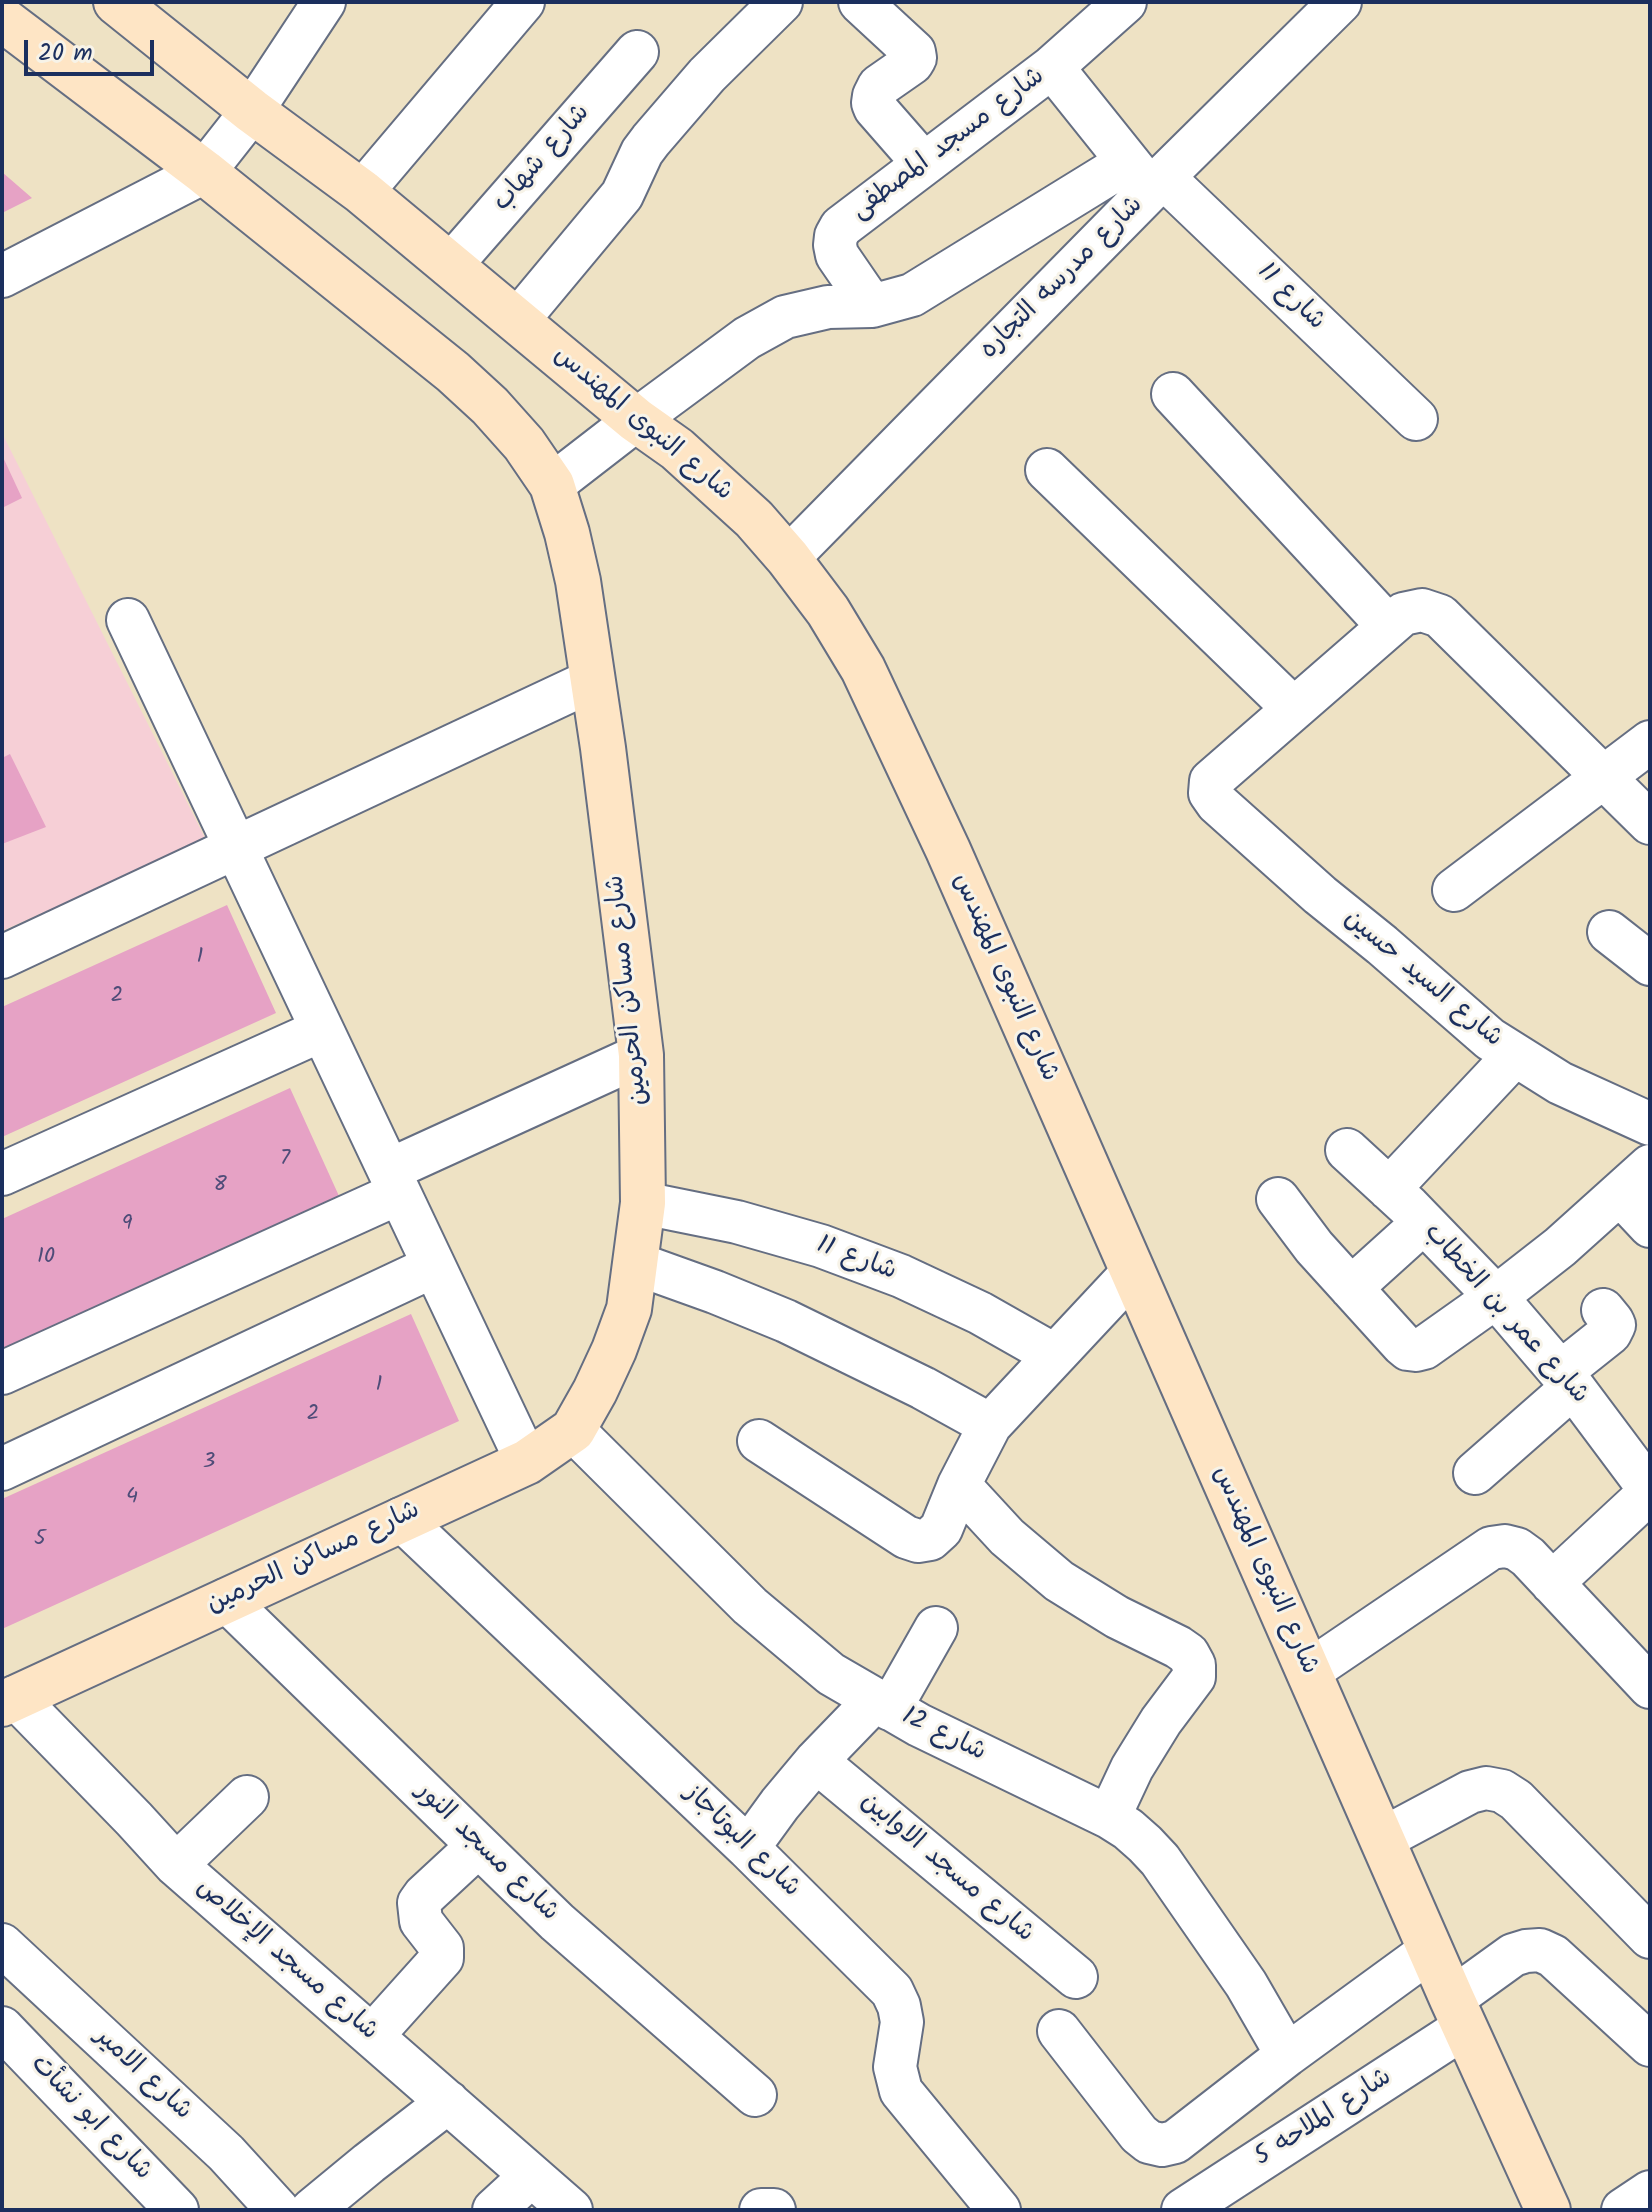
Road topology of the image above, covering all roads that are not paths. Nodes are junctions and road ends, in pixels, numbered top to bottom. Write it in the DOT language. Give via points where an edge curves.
graph roads {
  1 [pos="116,2"];
  2 [pos="324,2"];
  3 [pos="523,2"];
  4 [pos="781,2"];
  5 [pos="860,2"];
  6 [pos="1125,2"];
  7 [pos="1340,2"];
  8 [pos="2,19"];
  9 [pos="637,52"];
  10 [pos="1052,67"];
  11 [pos="252,111"];
  12 [pos="924,164"];
  13 [pos="204,172"];
  14 [pos="1147,177"];
  15 [pos="362,192"];
  16 [pos="450,266"];
  17 [pos="2,276"];
  18 [pos="872,306"];
  19 [pos="517,321"];
  20 [pos="1173,394"];
  21 [pos="1416,419"];
  22 [pos="636,420"];
  23 [pos="1047,470"];
  24 [pos="552,485"];
  25 [pos="788,558"];
  26 [pos="128,620"];
  27 [pos="1388,626"];
  28 [pos="593,680"];
  29 [pos="1293,708"];
  30 [pos="1650,742"];
  31 [pos="1602,778"];
  32 [pos="1650,823"];
  33 [pos="236,848"];
  34 [pos="1454,890"];
  35 [pos="1609,932"];
  36 [pos="2,957"];
  37 [pos="1650,964"];
  38 [pos="322,1030"];
  39 [pos="641,1055"];
  40 [pos="1514,1056"];
  41 [pos="1650,1124"];
  42 [pos="1347,1150"];
  43 [pos="1650,1166"];
  44 [pos="2,1174"];
  45 [pos="394,1181"];
  46 [pos="1389,1189"];
  47 [pos="1620,1194"];
  48 [pos="1278,1199"];
  49 [pos="643,1203"];
  50 [pos="1423,1223"];
  51 [pos="1650,1226"];
  52 [pos="637,1264"];
  53 [pos="434,1266"];
  54 [pos="1133,1272"];
  55 [pos="1351,1288"];
  56 [pos="1496,1297"];
  57 [pos="1603,1310"];
  58 [pos="1054,1355"];
  59 [pos="2,1373"];
  60 [pos="1567,1380"];
  61 [pos="990,1425"];
  62 [pos="573,1430"];
  63 [pos="759,1441"];
  64 [pos="527,1462"];
  65 [pos="2,1469"];
  66 [pos="1475,1473"];
  67 [pos="959,1485"];
  68 [pos="1650,1491"];
  69 [pos="401,1519"];
  70 [pos="1552,1583"];
  71 [pos="226,1600"];
  72 [pos="936,1628"];
  73 [pos="1308,1672"];
  74 [pos="1650,1687"];
  75 [pos="9,1700"];
  76 [pos="882,1705"];
  77 [pos="816,1761"];
  78 [pos="247,1797"];
  79 [pos="1109,1817"];
  80 [pos="1382,1839"];
  81 [pos="478,1846"];
  82 [pos="748,1848"];
  83 [pos="176,1865"];
  84 [pos="1650,1937"];
  85 [pos="2,1945"];
  86 [pos="1431,1950"];
  87 [pos="1076,1977"];
  88 [pos="1458,2013"];
  89 [pos="2,2028"];
  90 [pos="1059,2031"];
  91 [pos="372,2036"];
  92 [pos="1650,2045"];
  93 [pos="1287,2055"];
  94 [pos="755,2095"];
  95 [pos="448,2102"];
  96 [pos="531,2176"];
  97 [pos="1650,2192"];
  98 [pos="177,2210"];
  99 [pos="278,2210"];
  100 [pos="312,2210"];
  101 [pos="494,2210"];
  102 [pos="571,2210"];
  103 [pos="761,2210"];
  104 [pos="774,2210"];
  105 [pos="999,2210"];
  106 [pos="1183,2210"];
  107 [pos="1548,2210"];
  108 [pos="1623,2210"];
  1 -- 11 [label="street, شارع النبوى المهندس"];
  2 -- 11 [label="street"];
  3 -- 15 [label="street"];
  4 -- 19 [label="street" via="651,140 622,195"];
  5 -- 12 [label="street" via="914,52 912,63 879,86 873,103"];
  6 -- 10 [label="street, شارع مسجد المصطفى"];
  7 -- 14 [label="street, شارع مدرسه التجاره"];
  8 -- 13 [label="street"];
  9 -- 16 [label="street, شارع شهاب"];
  10 -- 12 [label="street, شارع مسجد المصطفى"];
  10 -- 14 [label="street, شارع 11"];
  11 -- 13 [label="street"];
  11 -- 15 [label="street, شارع النبوى المهندس"];
  12 -- 18 [label="street, شارع مسجد المصطفى" via="836,236 837,255"];
  13 -- 17 [label="street"];
  13 -- 24 [label="street" via="453,372 524,444"];
  14 -- 18 [label="street" via="930,285"];
  14 -- 21 [label="street, شارع 11"];
  14 -- 25 [label="street, شارع مدرسه التجاره"];
  15 -- 16 [label="street, شارع النبوى المهندس"];
  16 -- 19 [label="street, شارع النبوى المهندس"];
  18 -- 22 [label="street" via="828,307 785,317 747,338"];
  19 -- 22 [label="street, شارع النبوى المهندس"];
  20 -- 27 [label="street"];
  22 -- 24 [label="street"];
  22 -- 25 [label="street, شارع النبوى المهندس" via="717,483"];
  23 -- 29 [label="street"];
  24 -- 28 [label="street, شارع مساكن الحرمين" via="578,581"];
  25 -- 54 [label="street, شارع النبوى المهندس" via="828,611 887,717"];
  26 -- 33 [label="street"];
  27 -- 29 [label="street"];
  27 -- 31 [label="street" via="1403,614 1422,610 1440,616"];
  28 -- 33 [label="street"];
  28 -- 39 [label="street, شارع مساكن الحرمين"];
  29 -- 40 [label="street, شارع السيد حسين" via="1211,781 1210,793 1320,895"];
  30 -- 31 [label="street"];
  31 -- 32 [label="street"];
  31 -- 34 [label="street"];
  33 -- 36 [label="street"];
  33 -- 38 [label="street"];
  35 -- 37 [label="street"];
  38 -- 44 [label="street"];
  38 -- 45 [label="street"];
  39 -- 45 [label="street"];
  39 -- 49 [label="street, شارع مساكن الحرمين"];
  40 -- 41 [label="street, شارع السيد حسين"];
  40 -- 46 [label="street"];
  42 -- 46 [label="street, شارع عمر بن الخطاب"];
  43 -- 47 [label="street"];
  45 -- 53 [label="street"];
  45 -- 59 [label="street"];
  46 -- 50 [label="street, شارع عمر بن الخطاب"];
  47 -- 51 [label="street"];
  47 -- 56 [label="street"];
  48 -- 55 [label="street"];
  49 -- 52 [label="street, شارع مساكن الحرمين"];
  49 -- 58 [label="street, شارع 11" via="821,1246 901,1276"];
  50 -- 55 [label="street"];
  50 -- 56 [label="street, شارع عمر بن الخطاب"];
  52 -- 61 [label="street" via="786,1321"];
  52 -- 62 [label="street, شارع مساكن الحرمين" via="614,1350"];
  53 -- 64 [label="street"];
  53 -- 65 [label="street"];
  54 -- 58 [label="street"];
  54 -- 73 [label="street, شارع النبوى المهندس"];
  55 -- 56 [label="street" via="1402,1344 1416,1350"];
  56 -- 60 [label="street, شارع عمر بن الخطاب"];
  57 -- 60 [label="street" via="1614,1325 1610,1333"];
  58 -- 61 [label="street"];
  60 -- 66 [label="street"];
  60 -- 68 [label="street, شارع عمر بن الخطاب"];
  61 -- 67 [label="street"];
  62 -- 64 [label="street, شارع مساكن الحرمين"];
  62 -- 76 [label="street, شارع 12" via="750,1606 831,1674"];
  63 -- 67 [label="street" via="918,1541 941,1529"];
  64 -- 69 [label="street, شارع مساكن الحرمين"];
  67 -- 79 [label="street" via="1007,1537 1059,1581 1178,1647 1194,1665 1194,1677 1132,1768"];
  68 -- 70 [label="street"];
  69 -- 71 [label="street, شارع مساكن الحرمين"];
  69 -- 82 [label="street, شارع البوتاجاز"];
  70 -- 73 [label="street" via="1517,1549 1491,1548"];
  70 -- 74 [label="street"];
  71 -- 75 [label="street, شارع مساكن الحرمين"];
  71 -- 81 [label="street, شارع مسجد النور"];
  72 -- 76 [label="street"];
  73 -- 80 [label="street, شارع النبوى المهندس"];
  75 -- 83 [label="street, شارع مسجد الإخلاص"];
  76 -- 77 [label="street"];
  76 -- 79 [label="street, شارع 12"];
  77 -- 82 [label="street"];
  77 -- 87 [label="street, شارع مسجد الاوابين"];
  78 -- 83 [label="street"];
  79 -- 93 [label="street, شارع 12" via="1160,1860 1246,1984"];
  80 -- 84 [label="street" via="1470,1792 1502,1791"];
  80 -- 86 [label="street, شارع النبوى المهندس"];
  81 -- 91 [label="street" via="419,1903 421,1921 442,1948 442,1958"];
  81 -- 94 [label="street, شارع مسجد النور"];
  82 -- 105 [label="street, شارع البوتاجاز" via="892,1991 902,2022 895,2067 901,2091"];
  83 -- 91 [label="street, شارع مسجد الإخلاص"];
  85 -- 99 [label="street, شارع الامير" via="226,2153"];
  86 -- 88 [label="street, شارع النبوى المهندس"];
  86 -- 93 [label="street"];
  88 -- 92 [label="street, شارع الملاحه 5" via="1513,1955 1540,1950"];
  88 -- 106 [label="street, شارع الملاحه 5"];
  88 -- 107 [label="street, شارع النبوى المهندس"];
  89 -- 98 [label="street, شارع ابو نشأت"];
  90 -- 93 [label="street" via="1139,2134 1162,2145 1175,2142"];
  91 -- 95 [label="street, شارع مسجد الإخلاص"];
  95 -- 96 [label="street, شارع مسجد الإخلاص"];
  95 -- 100 [label="street"];
  96 -- 101 [label="street"];
  96 -- 102 [label="street, شارع مسجد الإخلاص"];
  97 -- 108 [label="street"];
  103 -- 104 [label="street"];
}
